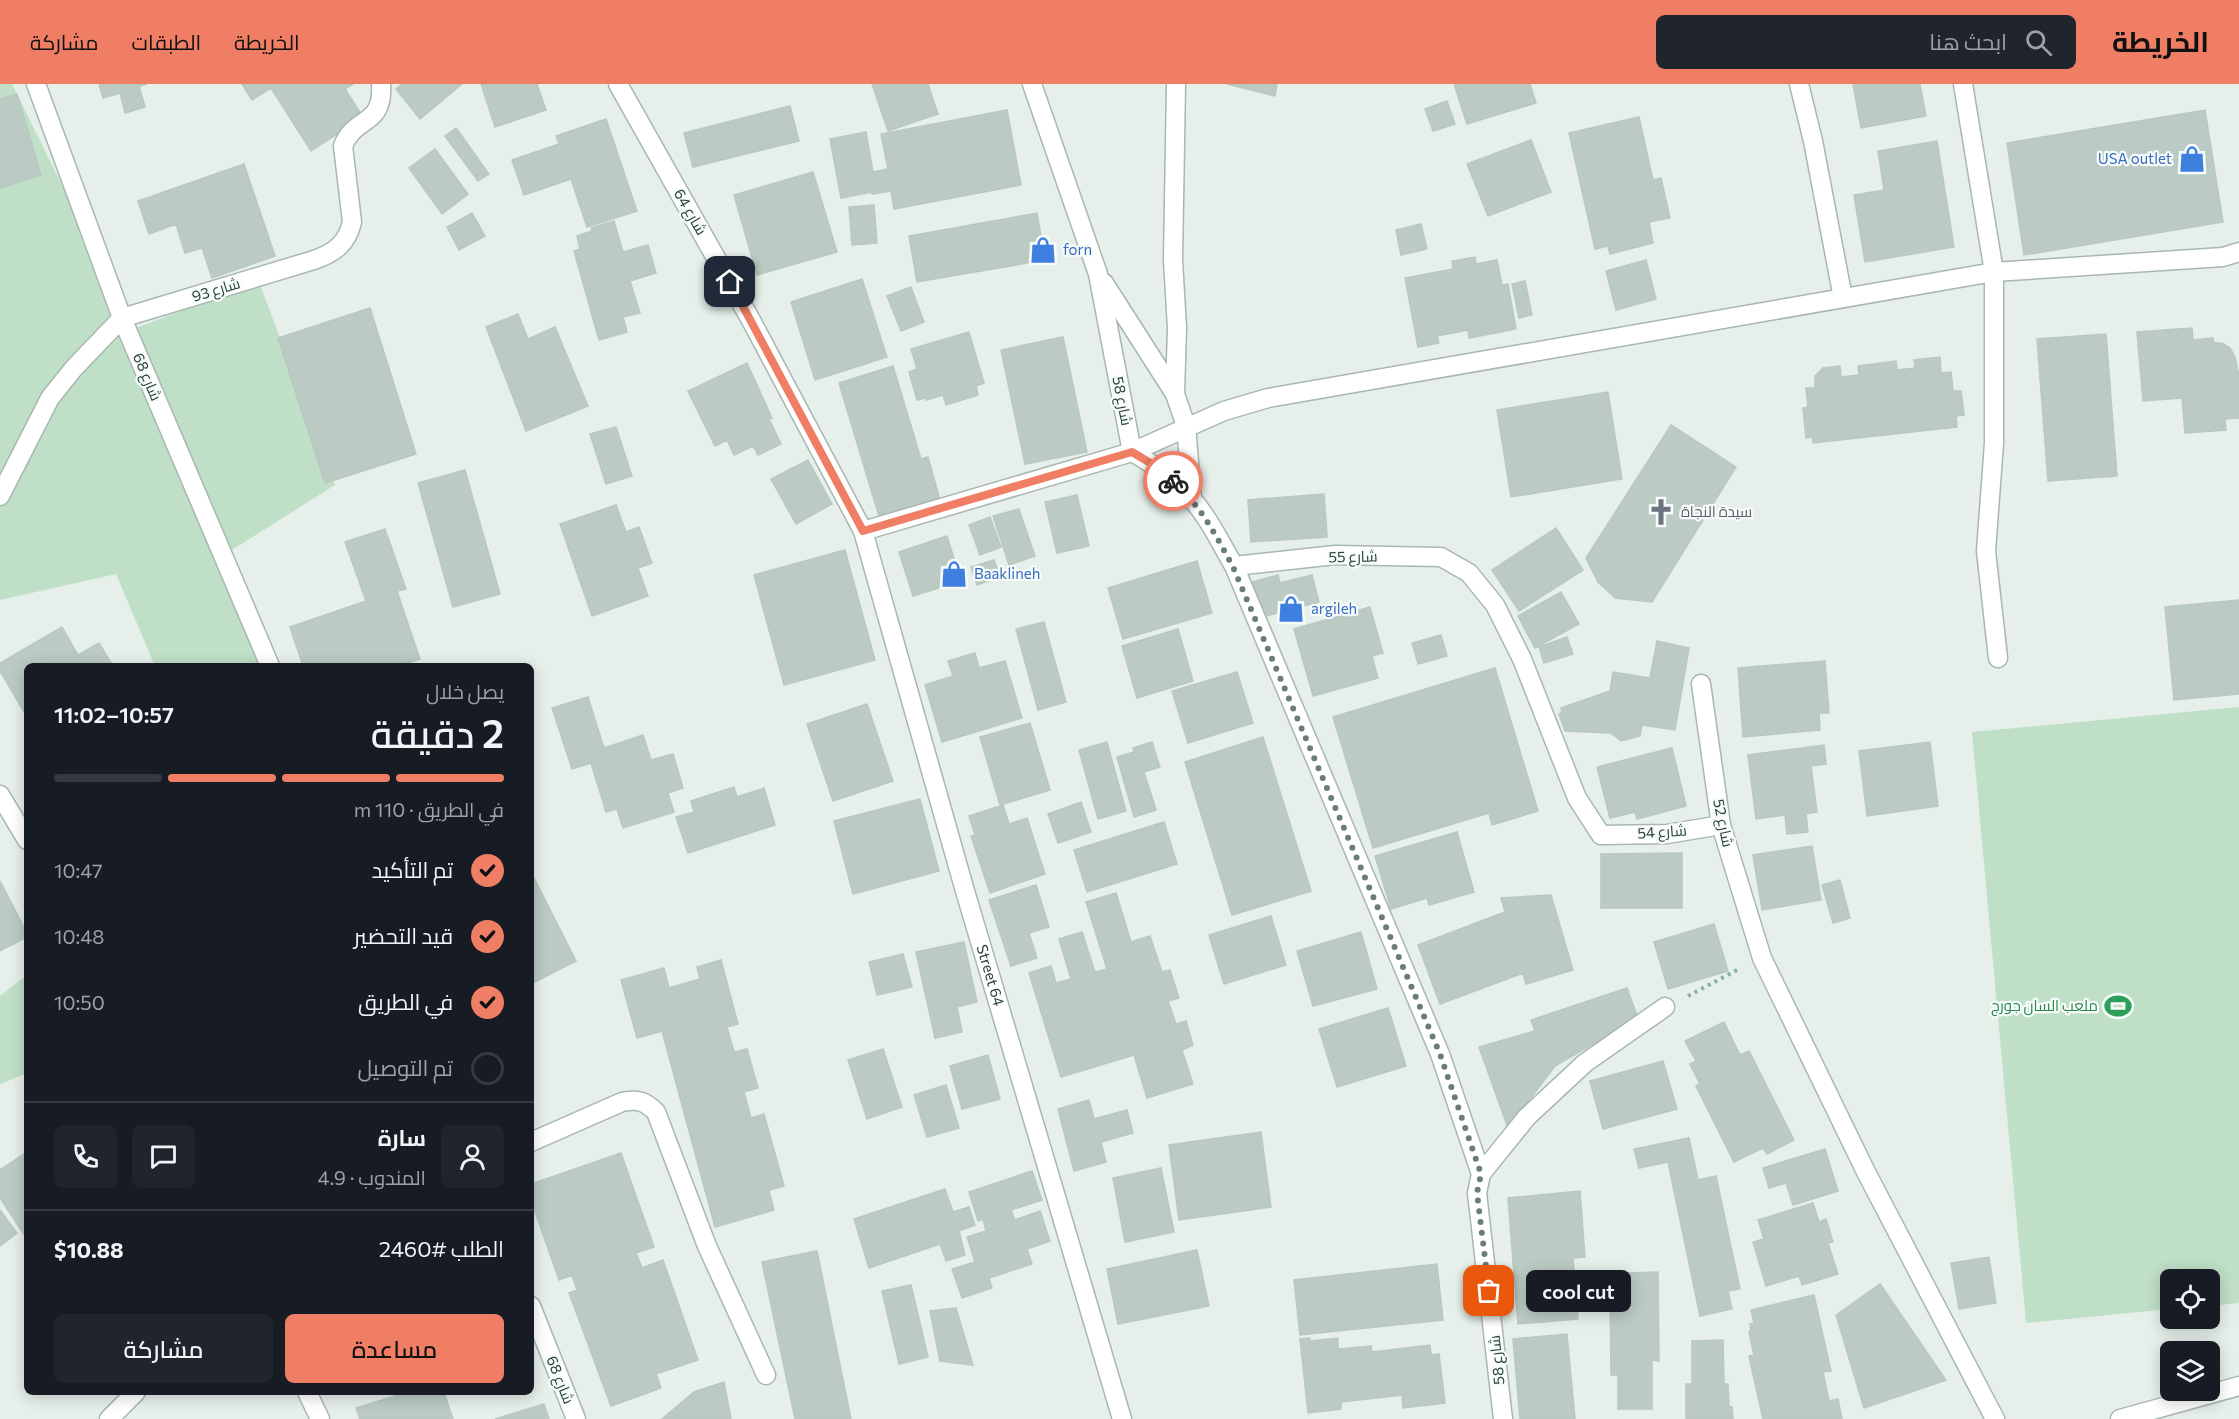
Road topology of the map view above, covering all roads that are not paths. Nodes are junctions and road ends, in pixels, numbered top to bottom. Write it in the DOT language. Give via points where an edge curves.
graph roads {
  1 [pos="36,84"];
  2 [pos="381,84"];
  3 [pos="618,84"];
  4 [pos="1032,84"];
  5 [pos="1176,84"];
  6 [pos="1799,84"];
  7 [pos="1963,84"];
  8 [pos="2234,256"];
  9 [pos="1994,272"];
  10 [pos="1098,274"];
  11 [pos="1843,298"];
  12 [pos="122,318"];
  13 [pos="1175,394"];
  14 [pos="1186,426"];
  15 [pos="1132,452"];
  16 [pos="0,495"];
  17 [pos="1192,498"];
  18 [pos="863,531"];
  19 [pos="1233,567"];
  20 [pos="1998,658"];
  21 [pos="269,663"];
  22 [pos="1701,684"];
  23 [pos="0,795"];
  24 [pos="1721,825"];
  25 [pos="24,835"];
  26 [pos="1601,835"];
  27 [pos="1665,1007"];
  28 [pos="534,1141"];
  29 [pos="1481,1174"];
  30 [pos="534,1314"];
  31 [pos="766,1375"];
  32 [pos="2239,1386"];
  33 [pos="133,1395"];
  34 [pos="308,1395"];
  35 [pos="109,1419"];
  36 [pos="320,1419"];
  37 [pos="576,1419"];
  38 [pos="1122,1419"];
  39 [pos="1503,1419"];
  40 [pos="1995,1419"];
  41 [pos="2120,1419"];
  1 -- 12 [label="street, شارع 68"];
  2 -- 12 [label="street, شارع 93" via="380,105 375,114 346,137 343,146 352,222 342,245 314,260"];
  3 -- 18 [label="street, شارع 64" via="752,322"];
  4 -- 10 [label="street, شارع 58"];
  5 -- 13 [label="street"];
  6 -- 11 [label="street"];
  7 -- 9 [label="street"];
  8 -- 9 [label="street"];
  9 -- 11 [label="street"];
  9 -- 20 [label="street" via="1994,443 1986,551"];
  10 -- 13 [label="street, شارع 58"];
  10 -- 15 [label="street, شارع 58"];
  11 -- 14 [label="street" via="1268,398"];
  12 -- 16 [label="street, شارع 93" via="50,398"];
  12 -- 21 [label="street, شارع 68"];
  13 -- 14 [label="street, شارع 58"];
  14 -- 15 [label="street"];
  14 -- 17 [label="street, شارع 58"];
  15 -- 17 [label="street, شارع 58"];
  15 -- 18 [label="street"];
  17 -- 19 [label="street, شارع 58"];
  18 -- 38 [label="street, Street 64"];
  19 -- 26 [label="street, شارع 55" via="1335,555 1441,557 1469,573 1495,605 1522,658 1577,798"];
  19 -- 29 [label="street, شارع 58" via="1440,1054"];
  22 -- 24 [label="street, شارع 52"];
  23 -- 25 [label="street"];
  24 -- 26 [label="street, شارع 54" via="1666,834"];
  24 -- 40 [label="street, شارع 52" via="1762,958 1866,1172"];
  27 -- 29 [label="street" via="1585,1063 1527,1118"];
  28 -- 31 [label="street" via="622,1102 638,1099 648,1104 656,1113 706,1246"];
  29 -- 39 [label="street, شارع 58" via="1477,1193"];
  30 -- 37 [label="street, شارع 68"];
  32 -- 41 [label="street"];
  33 -- 35 [label="street"];
  34 -- 36 [label="street"];
}
